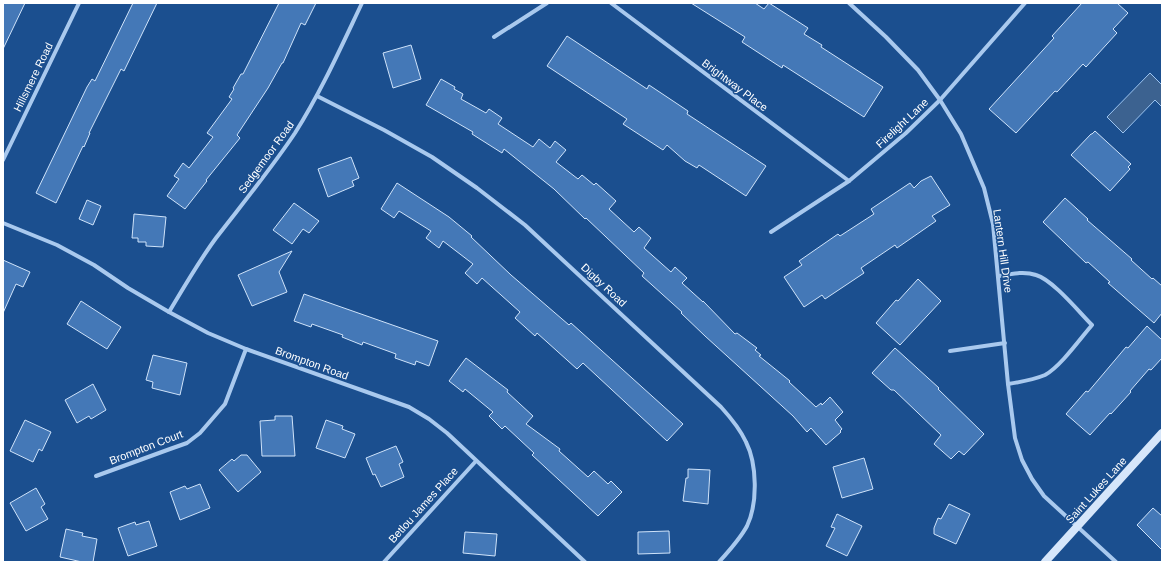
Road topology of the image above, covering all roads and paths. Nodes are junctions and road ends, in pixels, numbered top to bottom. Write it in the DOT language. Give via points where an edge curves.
graph roads {
  1 [pos="79,3"];
  2 [pos="362,3"];
  3 [pos="547,3"];
  4 [pos="612,3"];
  5 [pos="849,3"];
  6 [pos="1025,3"];
  7 [pos="494,37"];
  8 [pos="317,96"];
  9 [pos="940,100"];
  10 [pos="3,160"];
  11 [pos="848,181"];
  12 [pos="3,223"];
  13 [pos="771,232"];
  14 [pos="999,276"];
  15 [pos="169,312"];
  16 [pos="1005,343"];
  17 [pos="246,348"];
  18 [pos="950,351"];
  19 [pos="1008,384"];
  20 [pos="1162,433"];
  21 [pos="476,461"];
  22 [pos="96,476"];
  23 [pos="1077,527"];
  24 [pos="384,562"];
  25 [pos="585,562"];
  26 [pos="719,562"];
  27 [pos="1045,562"];
  28 [pos="1116,562"];
  1 -- 10 [label="street, Hillsmere Road"];
  2 -- 8 [label="street, Sedgemoor Road"];
  3 -- 7 [label="street"];
  4 -- 11 [label="street, Brightway Place"];
  5 -- 9 [label="street, Lantern Hill Drive" via="918,70"];
  6 -- 9 [label="street, Firelight Lane"];
  8 -- 15 [label="street, Sedgemoor Road" via="294,134 194,270"];
  8 -- 26 [label="street, Digby Road" via="432,158 525,225 721,407 737,425 747,443 752,460 754,502 748,525"];
  9 -- 11 [label="street, Firelight Lane" via="906,133"];
  9 -- 14 [label="street, Lantern Hill Drive" via="961,134 984,188 993,224"];
  11 -- 13 [label="street, Firelight Lane"];
  12 -- 15 [label="street, Brompton Road" via="57,245"];
  14 -- 16 [label="street, Lantern Hill Drive"];
  14 -- 19 [label="street" via="1022,272 1037,275 1050,283 1092,325 1057,366 1046,374"];
  15 -- 17 [label="street, Brompton Road" via="208,333"];
  16 -- 18 [label="street"];
  16 -- 19 [label="street, Lantern Hill Drive"];
  17 -- 21 [label="street, Brompton Road" via="409,407 429,418"];
  17 -- 22 [label="street, Brompton Court" via="225,404 200,433 187,443"];
  19 -- 23 [label="street, Lantern Hill Drive" via="1015,438 1022,460 1044,496"];
  20 -- 23 [label="street, Saint Lukes Lane"];
  21 -- 24 [label="street, Betlou James Place"];
  21 -- 25 [label="street, Brompton Road"];
  23 -- 27 [label="street, Saint Lukes Lane"];
  23 -- 28 [label="street, Lantern Hill Drive"];
}
